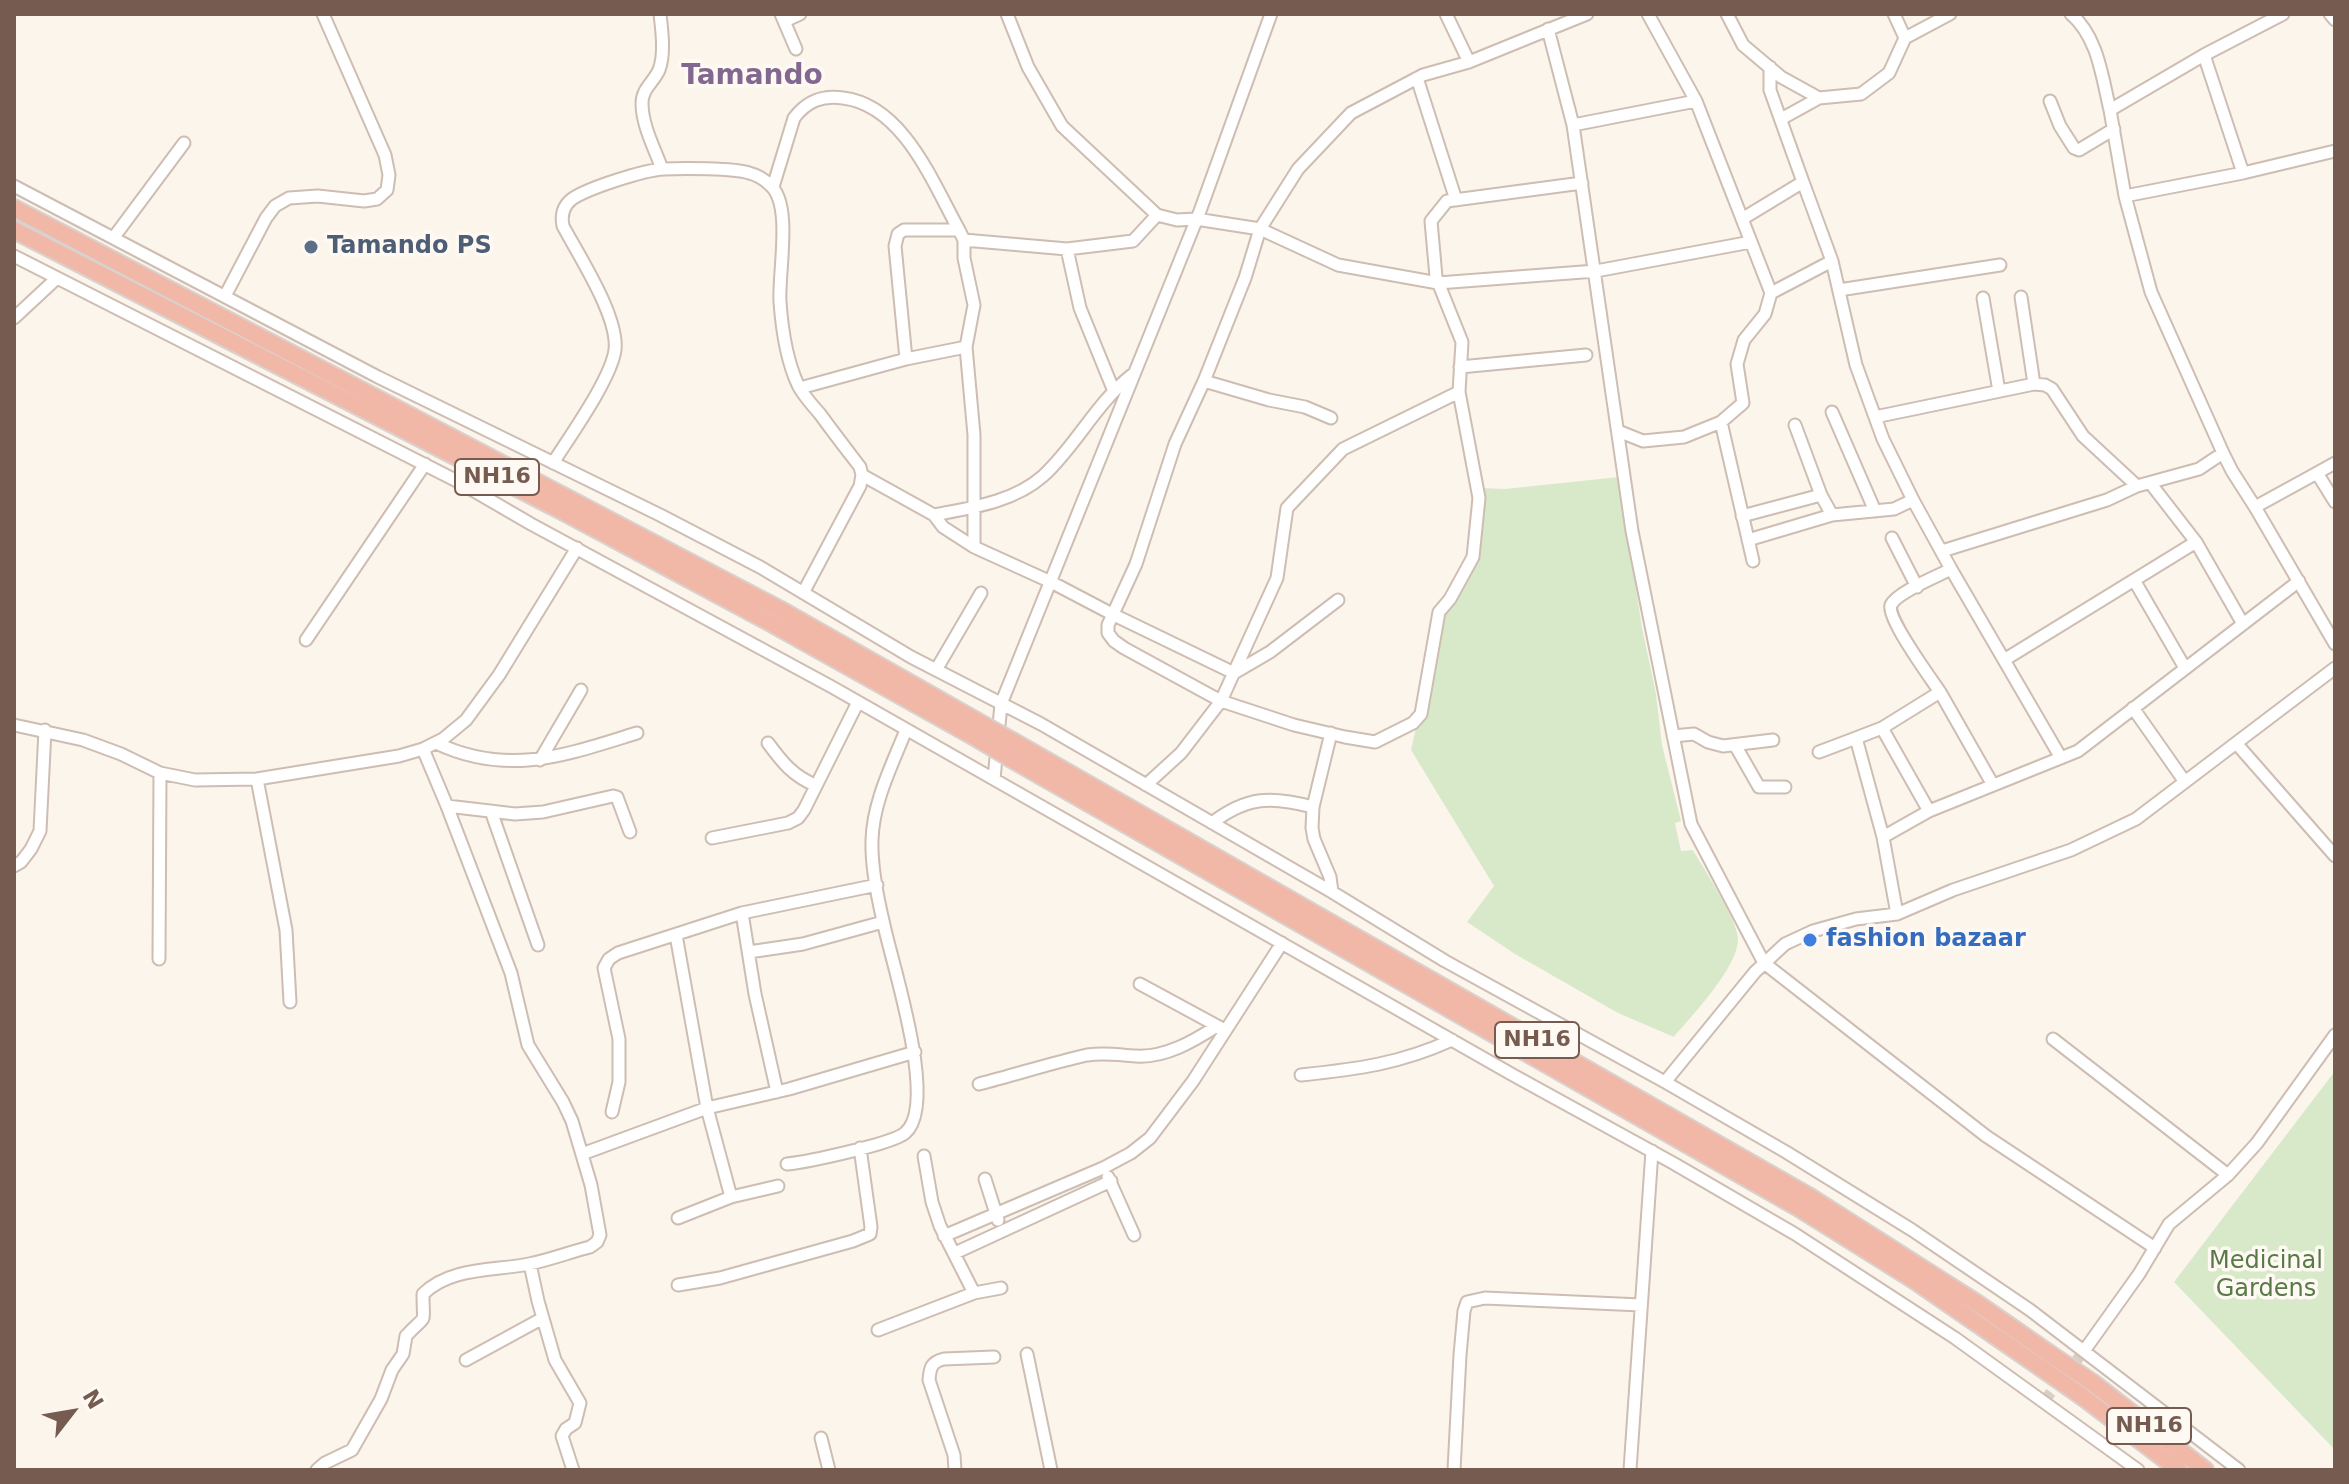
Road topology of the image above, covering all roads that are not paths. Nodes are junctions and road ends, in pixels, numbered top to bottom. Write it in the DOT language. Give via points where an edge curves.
graph roads {
  1 [pos="323,14"];
  2 [pos="660,14"];
  3 [pos="800,14"];
  4 [pos="1007,14"];
  5 [pos="1271,14"];
  6 [pos="1446,14"];
  7 [pos="1587,14"];
  8 [pos="1648,14"];
  9 [pos="1727,14"];
  10 [pos="1894,14"];
  11 [pos="1950,14"];
  12 [pos="2071,14"];
  13 [pos="2330,14"];
  14 [pos="2280,15"];
  15 [pos="783,17"];
  16 [pos="1937,17"];
  17 [pos="2335,20"];
  18 [pos="1548,29"];
  19 [pos="1905,38"];
  20 [pos="796,49"];
  21 [pos="2204,55"];
  22 [pos="1469,62"];
  23 [pos="1770,67"];
  24 [pos="1417,78"];
  25 [pos="1819,98"];
  26 [pos="1696,101"];
  27 [pos="2050,101"];
  28 [pos="2110,110"];
  29 [pos="1781,119"];
  30 [pos="1573,125"];
  31 [pos="2114,129"];
  32 [pos="184,143"];
  33 [pos="2335,151"];
  34 [pos="662,169"];
  35 [pos="2243,173"];
  36 [pos="1803,182"];
  37 [pos="1582,183"];
  38 [pos="14,186"];
  39 [pos="773,187"];
  40 [pos="2125,196"];
  41 [pos="1456,200"];
  42 [pos="14,208"];
  43 [pos="1157,215"];
  44 [pos="1196,219"];
  45 [pos="1742,219"];
  46 [pos="1260,229"];
  47 [pos="14,230"];
  48 [pos="962,235"];
  49 [pos="114,237"];
  50 [pos="1751,242"];
  51 [pos="1067,249"];
  52 [pos="14,256"];
  53 [pos="1832,261"];
  54 [pos="2000,265"];
  55 [pos="1596,271"];
  56 [pos="57,278"];
  57 [pos="1438,283"];
  58 [pos="1839,290"];
  59 [pos="1771,293"];
  60 [pos="225,296"];
  61 [pos="2021,297"];
  62 [pos="1983,298"];
  63 [pos="14,318"];
  64 [pos="966,347"];
  65 [pos="1586,355"];
  66 [pos="906,359"];
  67 [pos="1460,367"];
  68 [pos="1132,375"];
  69 [pos="1204,381"];
  70 [pos="2034,384"];
  71 [pos="800,388"];
  72 [pos="1113,389"];
  73 [pos="1999,391"];
  74 [pos="1459,392"];
  75 [pos="1832,412"];
  76 [pos="1875,417"];
  77 [pos="1331,418"];
  78 [pos="1721,422"];
  79 [pos="1795,425"];
  80 [pos="1618,431"];
  81 [pos="2223,453"];
  82 [pos="553,463"];
  83 [pos="2335,463"];
  84 [pos="425,464"];
  85 [pos="2317,473"];
  86 [pos="862,475"];
  87 [pos="2151,484"];
  88 [pos="2137,486"];
  89 [pos="1821,495"];
  90 [pos="1913,500"];
  91 [pos="2335,502"];
  92 [pos="975,507"];
  93 [pos="2255,507"];
  94 [pos="1875,511"];
  95 [pos="934,515"];
  96 [pos="1832,515"];
  97 [pos="1742,516"];
  98 [pos="1892,538"];
  99 [pos="1748,540"];
  100 [pos="2196,542"];
  101 [pos="974,547"];
  102 [pos="577,548"];
  103 [pos="1942,551"];
  104 [pos="1753,561"];
  105 [pos="1951,569"];
  106 [pos="2134,580"];
  107 [pos="2299,581"];
  108 [pos="1051,582"];
  109 [pos="1917,587"];
  110 [pos="803,593"];
  111 [pos="981,593"];
  112 [pos="1338,600"];
  113 [pos="1112,614"];
  114 [pos="2243,624"];
  115 [pos="306,640"];
  116 [pos="2335,644"];
  117 [pos="2004,660"];
  118 [pos="2185,668"];
  119 [pos="2335,668"];
  120 [pos="936,670"];
  121 [pos="1234,673"];
  122 [pos="581,690"];
  123 [pos="1940,692"];
  124 [pos="1221,701"];
  125 [pos="858,702"];
  126 [pos="1001,704"];
  127 [pos="2133,708"];
  128 [pos="14,725"];
  129 [pos="1882,728"];
  130 [pos="976,729"];
  131 [pos="45,730"];
  132 [pos="906,730"];
  133 [pos="637,733"];
  134 [pos="1331,733"];
  135 [pos="1673,736"];
  136 [pos="1856,738"];
  137 [pos="1773,740"];
  138 [pos="436,743"];
  139 [pos="768,743"];
  140 [pos="2236,743"];
  141 [pos="1735,745"];
  142 [pos="423,749"];
  143 [pos="1819,752"];
  144 [pos="2061,758"];
  145 [pos="540,760"];
  146 [pos="160,773"];
  147 [pos="257,779"];
  148 [pos="994,779"];
  149 [pos="2185,782"];
  150 [pos="815,785"];
  151 [pos="1146,785"];
  152 [pos="1993,785"];
  153 [pos="1785,787"];
  154 [pos="447,806"];
  155 [pos="1313,807"];
  156 [pos="491,811"];
  157 [pos="1929,811"];
  158 [pos="1212,823"];
  159 [pos="630,832"];
  160 [pos="1883,837"];
  161 [pos="712,838"];
  162 [pos="2335,856"];
  163 [pos="14,866"];
  164 [pos="877,885"];
  165 [pos="1332,892"];
  166 [pos="742,913"];
  167 [pos="1897,914"];
  168 [pos="883,922"];
  169 [pos="676,935"];
  170 [pos="1282,943"];
  171 [pos="538,945"];
  172 [pos="749,952"];
  173 [pos="159,959"];
  174 [pos="1764,963"];
  175 [pos="1140,984"];
  176 [pos="290,1002"];
  177 [pos="1222,1028"];
  178 [pos="2335,1035"];
  179 [pos="2053,1039"];
  180 [pos="1452,1040"];
  181 [pos="915,1052"];
  182 [pos="1301,1075"];
  183 [pos="1665,1082"];
  184 [pos="979,1084"];
  185 [pos="777,1092"];
  186 [pos="707,1108"];
  187 [pos="612,1112"];
  188 [pos="860,1148"];
  189 [pos="1652,1151"];
  190 [pos="582,1154"];
  191 [pos="924,1156"];
  192 [pos="787,1164"];
  193 [pos="1103,1168"];
  194 [pos="2228,1175"];
  195 [pos="985,1179"];
  196 [pos="1111,1181"];
  197 [pos="778,1186"];
  198 [pos="731,1197"];
  199 [pos="995,1214"];
  200 [pos="678,1218"];
  201 [pos="1003,1230"];
  202 [pos="1134,1235"];
  203 [pos="944,1236"];
  204 [pos="2155,1248"];
  205 [pos="955,1253"];
  206 [pos="530,1264"];
  207 [pos="678,1285"];
  208 [pos="1001,1288"];
  209 [pos="974,1293"];
  210 [pos="1641,1305"];
  211 [pos="543,1318"];
  212 [pos="878,1330"];
  213 [pos="2084,1351"];
  214 [pos="1027,1354"];
  215 [pos="994,1357"];
  216 [pos="466,1360"];
  217 [pos="2088,1390"];
  218 [pos="821,1438"];
  219 [pos="317,1470"];
  220 [pos="573,1470"];
  221 [pos="829,1470"];
  222 [pos="955,1470"];
  223 [pos="1051,1470"];
  224 [pos="1454,1470"];
  225 [pos="1630,1470"];
  226 [pos="2138,1470"];
  227 [pos="2179,1470"];
  228 [pos="2205,1470"];
  229 [pos="2239,1470"];
  1 -- 60 [label="street" via="385,155 387,190 364,201 318,196 289,198 275,206"];
  2 -- 34 [label="street" via="659,69 642,101"];
  3 -- 15 [label="street"];
  4 -- 43 [label="street" via="1028,67 1062,126"];
  5 -- 44 [label="street"];
  6 -- 22 [label="street"];
  7 -- 18 [label="street"];
  8 -- 26 [label="street"];
  9 -- 23 [label="street" via="1743,45"];
  10 -- 19 [label="street"];
  11 -- 16 [label="street"];
  12 -- 28 [label="street" via="2094,46"];
  13 -- 17 [label="street"];
  14 -- 21 [label="street"];
  15 -- 20 [label="street"];
  16 -- 19 [label="street"];
  18 -- 22 [label="street"];
  18 -- 30 [label="street"];
  19 -- 25 [label="street" via="1889,73 1861,94"];
  21 -- 28 [label="street"];
  21 -- 35 [label="street"];
  22 -- 24 [label="street"];
  23 -- 25 [label="street"];
  23 -- 29 [label="street" via="1770,90"];
  24 -- 41 [label="street"];
  24 -- 46 [label="street" via="1351,113 1298,169"];
  25 -- 29 [label="street"];
  26 -- 30 [label="street"];
  26 -- 45 [label="street"];
  27 -- 31 [label="street" via="2074,148"];
  28 -- 31 [label="street"];
  29 -- 36 [label="street"];
  30 -- 37 [label="street"];
  31 -- 40 [label="street"];
  32 -- 49 [label="street"];
  33 -- 35 [label="street"];
  34 -- 39 [label="street" via="747,172"];
  34 -- 82 [label="street" via="573,199 561,216 606,308 615,347 609,371"];
  35 -- 40 [label="street"];
  36 -- 45 [label="street"];
  36 -- 53 [label="street"];
  37 -- 41 [label="street"];
  37 -- 55 [label="street"];
  38 -- 49 [label="street"];
  39 -- 48 [label="street" via="800,110 828,96 856,99 893,123 916,152"];
  39 -- 71 [label="street" via="781,200 784,338"];
  40 -- 81 [label="street" via="2151,292"];
  41 -- 57 [label="street" via="1447,201 1431,221"];
  42 -- 130 [label="highway, NH16" via="754,595"];
  43 -- 44 [label="street"];
  43 -- 51 [label="street" via="1133,241"];
  44 -- 46 [label="street"];
  44 -- 68 [label="street"];
  45 -- 50 [label="street"];
  46 -- 57 [label="street" via="1338,265"];
  46 -- 69 [label="street"];
  47 -- 130 [label="highway, NH16"];
  48 -- 51 [label="street"];
  48 -- 64 [label="street" via="974,305"];
  48 -- 66 [label="street" via="904,230 898,234"];
  49 -- 60 [label="street"];
  50 -- 55 [label="street"];
  50 -- 59 [label="street"];
  51 -- 72 [label="street" via="1080,308"];
  52 -- 56 [label="street"];
  53 -- 58 [label="street"];
  53 -- 59 [label="street"];
  54 -- 58 [label="street"];
  55 -- 57 [label="street"];
  55 -- 80 [label="street"];
  56 -- 63 [label="street"];
  56 -- 84 [label="street"];
  57 -- 67 [label="street" via="1462,342"];
  58 -- 76 [label="street" via="1856,365"];
  59 -- 78 [label="street" via="1765,314 1744,340 1737,364 1743,403"];
  60 -- 82 [label="street"];
  61 -- 70 [label="street"];
  62 -- 73 [label="street"];
  64 -- 66 [label="street"];
  64 -- 92 [label="street"];
  65 -- 67 [label="street"];
  66 -- 71 [label="street"];
  67 -- 74 [label="street"];
  68 -- 72 [label="street"];
  68 -- 108 [label="street"];
  69 -- 77 [label="street"];
  69 -- 113 [label="street"];
  70 -- 73 [label="street"];
  70 -- 88 [label="street" via="2052,389 2083,436"];
  71 -- 86 [label="street"];
  72 -- 92 [label="street" via="1043,476"];
  73 -- 76 [label="street"];
  74 -- 121 [label="street" via="1343,449 1287,508 1277,578"];
  74 -- 134 [label="street" via="1479,498 1473,557 1439,612 1421,714 1375,742"];
  75 -- 94 [label="street"];
  76 -- 90 [label="street"];
  78 -- 80 [label="street" via="1684,437 1643,441"];
  78 -- 97 [label="street"];
  79 -- 89 [label="street"];
  80 -- 135 [label="street"];
  81 -- 87 [label="street" via="2199,469"];
  81 -- 93 [label="street"];
  82 -- 110 [label="street"];
  83 -- 85 [label="street"];
  84 -- 102 [label="street"];
  84 -- 115 [label="street"];
  85 -- 91 [label="street"];
  85 -- 93 [label="street"];
  86 -- 95 [label="street"];
  86 -- 110 [label="street"];
  87 -- 88 [label="street"];
  87 -- 100 [label="street"];
  88 -- 103 [label="street"];
  89 -- 96 [label="street"];
  89 -- 97 [label="street"];
  90 -- 94 [label="street"];
  90 -- 103 [label="street"];
  92 -- 95 [label="street"];
  92 -- 101 [label="street"];
  93 -- 107 [label="street"];
  94 -- 96 [label="street"];
  95 -- 101 [label="street"];
  96 -- 99 [label="street"];
  97 -- 99 [label="street"];
  98 -- 109 [label="street"];
  99 -- 104 [label="street"];
  100 -- 106 [label="street"];
  100 -- 114 [label="street"];
  101 -- 108 [label="street"];
  102 -- 125 [label="street"];
  102 -- 138 [label="street" via="499,675 466,720"];
  103 -- 105 [label="street"];
  105 -- 109 [label="street"];
  105 -- 117 [label="street"];
  106 -- 117 [label="street"];
  106 -- 118 [label="street"];
  107 -- 114 [label="street"];
  107 -- 116 [label="street"];
  108 -- 113 [label="street"];
  108 -- 126 [label="street"];
  109 -- 123 [label="street" via="1892,603 1890,612"];
  110 -- 120 [label="street"];
  111 -- 120 [label="street"];
  112 -- 121 [label="street"];
  113 -- 121 [label="street"];
  113 -- 124 [label="street" via="1108,633 1114,641"];
  114 -- 118 [label="street"];
  117 -- 144 [label="street"];
  118 -- 127 [label="street"];
  119 -- 140 [label="street"];
  120 -- 126 [label="street"];
  121 -- 124 [label="street"];
  122 -- 145 [label="street"];
  123 -- 129 [label="street"];
  123 -- 152 [label="street"];
  124 -- 134 [label="street"];
  124 -- 151 [label="street" via="1181,753"];
  125 -- 132 [label="street"];
  125 -- 150 [label="street"];
  126 -- 148 [label="street"];
  126 -- 151 [label="street"];
  127 -- 144 [label="street"];
  127 -- 149 [label="street"];
  128 -- 131 [label="street"];
  129 -- 136 [label="street"];
  129 -- 157 [label="street"];
  130 -- 217 [label="highway, NH16, bridge" via="1799,1208"];
  131 -- 146 [label="street" via="121,754"];
  131 -- 163 [label="street" via="40,831"];
  132 -- 148 [label="street"];
  132 -- 164 [label="street" via="873,821"];
  133 -- 145 [label="street"];
  134 -- 155 [label="street"];
  135 -- 141 [label="street" via="1691,734 1715,745"];
  135 -- 174 [label="street" via="1691,824"];
  136 -- 143 [label="street"];
  136 -- 160 [label="street"];
  137 -- 141 [label="street"];
  138 -- 142 [label="street"];
  138 -- 145 [label="street" via="489,759"];
  139 -- 150 [label="street" via="785,766"];
  140 -- 149 [label="street"];
  140 -- 162 [label="street"];
  141 -- 153 [label="street" via="1759,787"];
  142 -- 147 [label="street"];
  142 -- 154 [label="street"];
  144 -- 152 [label="street"];
  146 -- 147 [label="street" via="195,780"];
  146 -- 173 [label="street"];
  147 -- 176 [label="street" via="286,930"];
  148 -- 170 [label="street"];
  149 -- 167 [label="street" via="2136,819 2071,850"];
  150 -- 161 [label="street" via="798,818"];
  151 -- 158 [label="street"];
  152 -- 157 [label="street"];
  154 -- 156 [label="street"];
  154 -- 190 [label="street" via="511,973 528,1045 563,1102"];
  155 -- 158 [label="street" via="1258,800"];
  155 -- 165 [label="street" via="1314,839"];
  156 -- 159 [label="street" via="543,812 613,796"];
  156 -- 171 [label="street"];
  157 -- 160 [label="street"];
  158 -- 165 [label="street"];
  160 -- 167 [label="street"];
  164 -- 166 [label="street"];
  164 -- 168 [label="street"];
  165 -- 183 [label="street"];
  166 -- 169 [label="street"];
  166 -- 172 [label="street"];
  167 -- 174 [label="street" via="1813,931 1785,944"];
  168 -- 172 [label="street"];
  168 -- 181 [label="street"];
  169 -- 186 [label="street"];
  169 -- 187 [label="street" via="618,953 604,968 619,1039 619,1082"];
  170 -- 177 [label="street"];
  170 -- 180 [label="street"];
  172 -- 185 [label="street"];
  174 -- 183 [label="street"];
  174 -- 204 [label="street" via="1986,1136"];
  175 -- 177 [label="street"];
  177 -- 184 [label="street" via="1151,1055 1086,1056"];
  177 -- 193 [label="street" via="1193,1081 1150,1138"];
  178 -- 194 [label="street"];
  179 -- 194 [label="street"];
  180 -- 182 [label="street" via="1365,1068"];
  180 -- 189 [label="street"];
  181 -- 185 [label="street"];
  181 -- 188 [label="street" via="917,1100 912,1122 906,1132"];
  183 -- 213 [label="street" via="1912,1230"];
  185 -- 186 [label="street"];
  186 -- 190 [label="street"];
  186 -- 198 [label="street"];
  188 -- 192 [label="street"];
  188 -- 207 [label="street" via="870,1234 720,1278"];
  189 -- 210 [label="street"];
  189 -- 226 [label="street" via="1795,1234 1955,1338"];
  190 -- 206 [label="street" via="598,1218 597,1242"];
  191 -- 203 [label="street"];
  193 -- 196 [label="street"];
  193 -- 199 [label="street"];
  194 -- 204 [label="street" via="2169,1224"];
  195 -- 199 [label="street"];
  196 -- 201 [label="street"];
  196 -- 202 [label="street"];
  197 -- 198 [label="street"];
  198 -- 200 [label="street"];
  199 -- 201 [label="street"];
  199 -- 203 [label="street"];
  201 -- 205 [label="street"];
  203 -- 205 [label="street"];
  204 -- 213 [label="street"];
  205 -- 209 [label="street"];
  206 -- 211 [label="street"];
  206 -- 219 [label="street" via="473,1271 434,1283 423,1294 425,1317 406,1336 403,1354 352,1450"];
  208 -- 209 [label="street"];
  209 -- 212 [label="street"];
  210 -- 224 [label="street" via="1485,1298 1467,1302"];
  210 -- 225 [label="street"];
  211 -- 216 [label="street"];
  211 -- 220 [label="street" via="555,1360 580,1403 575,1423 562,1436"];
  213 -- 229 [label="street"];
  214 -- 223 [label="street"];
  215 -- 222 [label="street" via="944,1359 929,1368"];
  217 -- 227 [label="highway, NH16"];
  217 -- 228 [label="highway, NH16"];
  218 -- 221 [label="street"];
}
